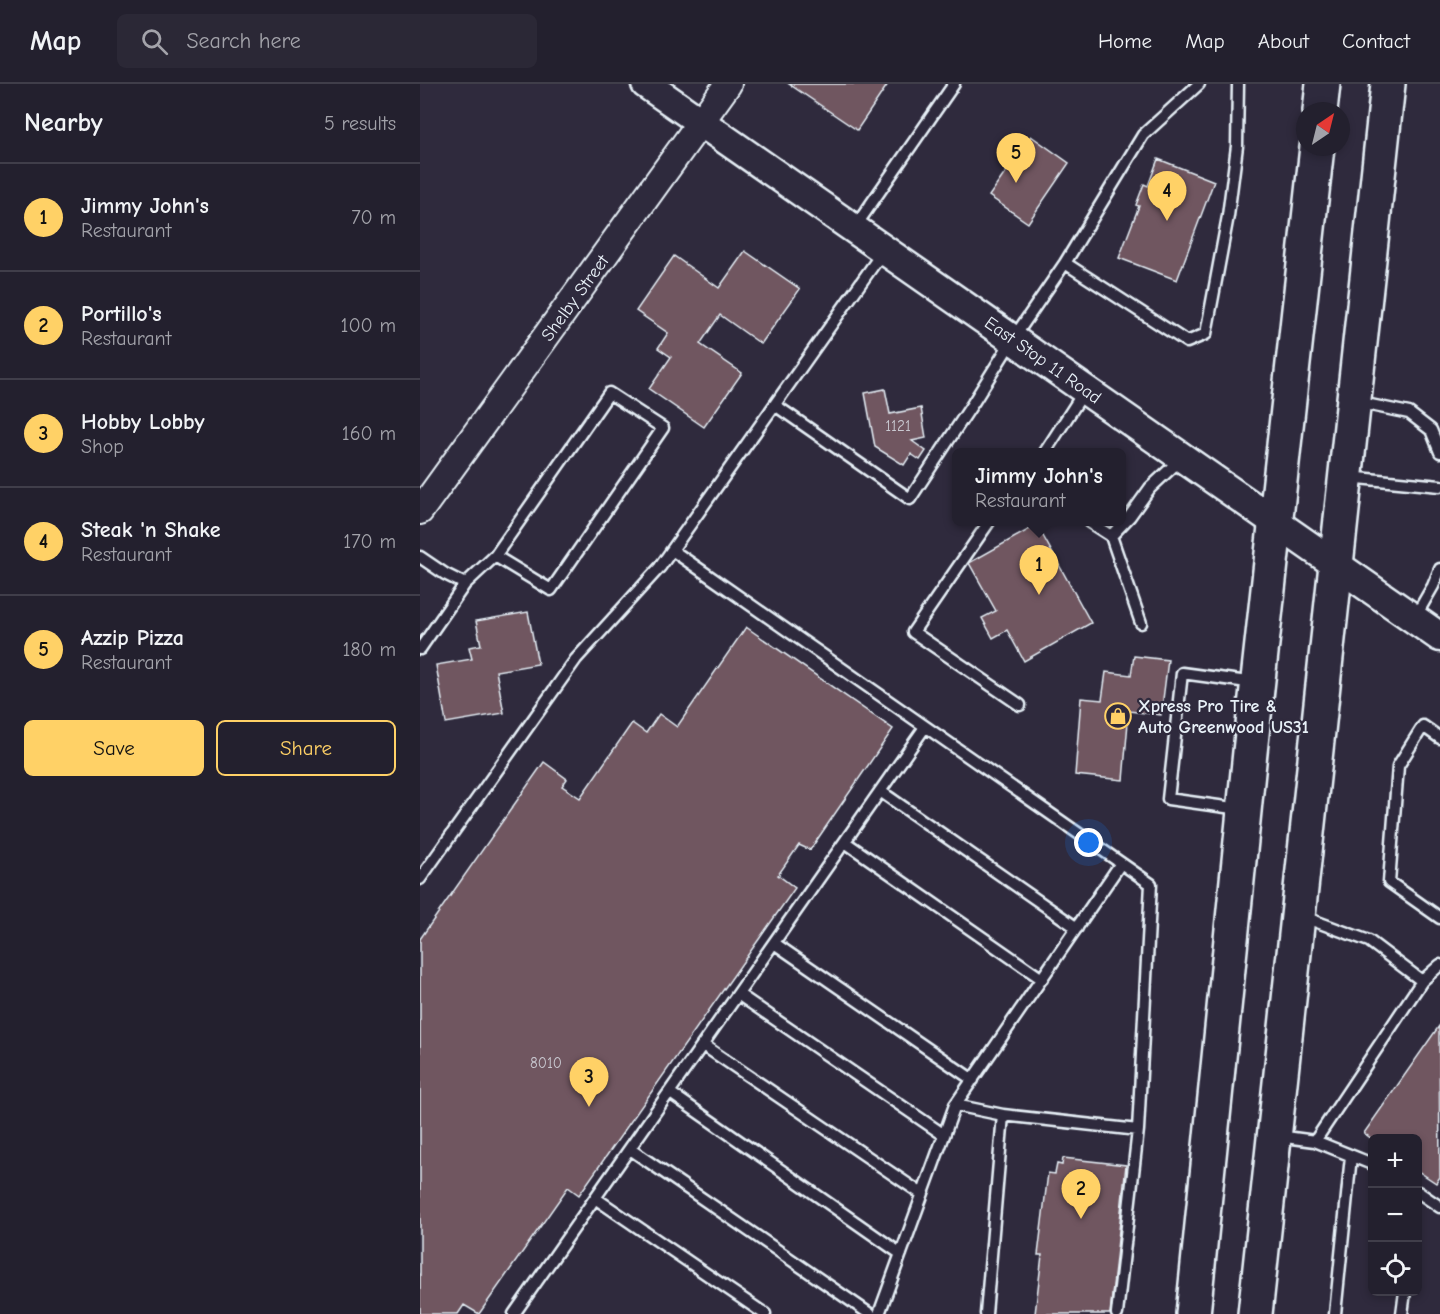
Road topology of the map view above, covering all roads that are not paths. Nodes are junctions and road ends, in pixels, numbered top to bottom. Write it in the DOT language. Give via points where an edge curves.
graph roads {
  1 [pos="646,84"];
  2 [pos="728,84"];
  3 [pos="954,84"];
  4 [pos="1199,84"];
  5 [pos="1238,84"];
  6 [pos="1323,84"];
  7 [pos="1388,84"];
  8 [pos="1321,102"];
  9 [pos="702,122"];
  10 [pos="1316,156"];
  11 [pos="854,228"];
  12 [pos="884,250"];
  13 [pos="1065,263"];
  14 [pos="1013,339"];
  15 [pos="1086,390"];
  16 [pos="1353,401"];
  17 [pos="775,405"];
  18 [pos="1049,448"];
  19 [pos="1440,452"];
  20 [pos="1182,458"];
  21 [pos="1345,477"];
  22 [pos="1440,486"];
  23 [pos="420,511"];
  24 [pos="1126,520"];
  25 [pos="1276,524"];
  26 [pos="985,526"];
  27 [pos="1095,526"];
  28 [pos="1120,526"];
  29 [pos="1111,536"];
  30 [pos="672,550"];
  31 [pos="495,556"];
  32 [pos="420,557"];
  33 [pos="1336,566"];
  34 [pos="1440,569"];
  35 [pos="465,584"];
  36 [pos="1414,620"];
  37 [pos="1141,622"];
  38 [pos="1440,637"];
  39 [pos="420,649"];
  40 [pos="1258,683"];
  41 [pos="1020,705"];
  42 [pos="926,727"];
  43 [pos="1440,738"];
  44 [pos="880,792"];
  45 [pos="1244,810"];
  46 [pos="844,842"];
  47 [pos="1121,863"];
  48 [pos="420,879"];
  49 [pos="1298,914"];
  50 [pos="1440,918"];
  51 [pos="1077,928"];
  52 [pos="774,943"];
  53 [pos="1440,965"];
  54 [pos="1042,979"];
  55 [pos="1422,981"];
  56 [pos="738,994"];
  57 [pos="703,1045"];
  58 [pos="973,1080"];
  59 [pos="669,1092"];
  60 [pos="955,1105"];
  61 [pos="1004,1115"];
  62 [pos="1138,1131"];
  63 [pos="944,1135"];
  64 [pos="1274,1136"];
  65 [pos="1315,1141"];
  66 [pos="630,1149"];
  67 [pos="1351,1156"];
  68 [pos="1368,1162"];
  69 [pos="922,1194"];
  70 [pos="1422,1196"];
  71 [pos="595,1198"];
  72 [pos="1440,1207"];
  73 [pos="901,1254"];
  74 [pos="1404,1296"];
  75 [pos="514,1314"];
  76 [pos="765,1314"];
  77 [pos="870,1314"];
  78 [pos="879,1314"];
  79 [pos="986,1314"];
  80 [pos="1117,1314"];
  81 [pos="1193,1314"];
  82 [pos="1255,1314"];
  83 [pos="1335,1314"];
  84 [pos="1402,1314"];
  1 -- 9 [label="main road, East Stop 11 Road"];
  2 -- 9 [label="street, Shelby Street"];
  3 -- 11 [label="lane"];
  4 -- 13 [label="lane" via="1143,135"];
  5 -- 13 [label="lane" via="1231,193 1206,334 1186,342"];
  6 -- 8 [label="main road"];
  7 -- 16 [label="main road"];
  9 -- 11 [label="main road, East Stop 11 Road"];
  9 -- 23 [label="street, Shelby Street"];
  10 -- 25 [label="main road"];
  11 -- 12 [label="main road, East Stop 11 Road"];
  12 -- 14 [label="main road, East Stop 11 Road"];
  12 -- 17 [label="lane"];
  13 -- 14 [label="lane"];
  14 -- 15 [label="main road, East Stop 11 Road"];
  14 -- 17 [label="lane" via="910,499"];
  15 -- 18 [label="lane"];
  15 -- 20 [label="main road, East Stop 11 Road"];
  16 -- 19 [label="lane" via="1409,413 1431,430"];
  16 -- 21 [label="main road"];
  17 -- 30 [label="lane"];
  20 -- 24 [label="lane" via="1150,488"];
  20 -- 25 [label="main road, East Stop 11 Road"];
  21 -- 22 [label="lane"];
  21 -- 33 [label="main road"];
  25 -- 33 [label="main road, East Stop 11 Road"];
  25 -- 40 [label="main road"];
  26 -- 41 [label="lane" via="913,632"];
  27 -- 29 [label="lane"];
  28 -- 29 [label="lane"];
  29 -- 37 [label="lane"];
  30 -- 42 [label="lane"];
  30 -- 48 [label="lane" via="576,659"];
  31 -- 31 [label="lane" via="551,590 663,428 609,393"];
  31 -- 35 [label="lane"];
  32 -- 35 [label="lane"];
  33 -- 36 [label="main road, East Stop 11 Road"];
  33 -- 49 [label="main road"];
  34 -- 36 [label="lane"];
  35 -- 39 [label="lane"];
  36 -- 38 [label="main road, East Stop 11 Road"];
  40 -- 45 [label="main road"];
  40 -- 45 [label="lane" via="1182,673 1169,788 1168,799"];
  42 -- 44 [label="lane"];
  42 -- 47 [label="lane"];
  43 -- 50 [label="lane" via="1423,726 1398,766 1389,882"];
  44 -- 46 [label="lane"];
  44 -- 51 [label="lane"];
  45 -- 81 [label="main road"];
  46 -- 52 [label="lane"];
  46 -- 54 [label="lane"];
  47 -- 51 [label="lane"];
  47 -- 62 [label="lane" via="1151,884"];
  49 -- 55 [label="lane" via="1369,941"];
  49 -- 64 [label="main road"];
  51 -- 54 [label="lane"];
  52 -- 56 [label="lane"];
  52 -- 58 [label="lane"];
  53 -- 55 [label="lane"];
  54 -- 58 [label="lane"];
  55 -- 65 [label="lane"];
  56 -- 57 [label="lane"];
  56 -- 63 [label="lane"];
  57 -- 59 [label="lane"];
  57 -- 69 [label="lane"];
  58 -- 60 [label="lane"];
  59 -- 66 [label="lane"];
  59 -- 73 [label="lane"];
  60 -- 61 [label="lane"];
  60 -- 63 [label="lane"];
  61 -- 62 [label="lane"];
  61 -- 79 [label="lane"];
  62 -- 80 [label="lane"];
  63 -- 69 [label="lane"];
  64 -- 65 [label="lane"];
  64 -- 82 [label="main road"];
  65 -- 67 [label="lane"];
  66 -- 71 [label="lane"];
  66 -- 77 [label="lane"];
  67 -- 68 [label="lane"];
  67 -- 83 [label="lane"];
  69 -- 73 [label="lane"];
  70 -- 72 [label="lane"];
  71 -- 75 [label="lane"];
  71 -- 76 [label="lane"];
  73 -- 78 [label="lane"];
  74 -- 84 [label="lane"];
}
